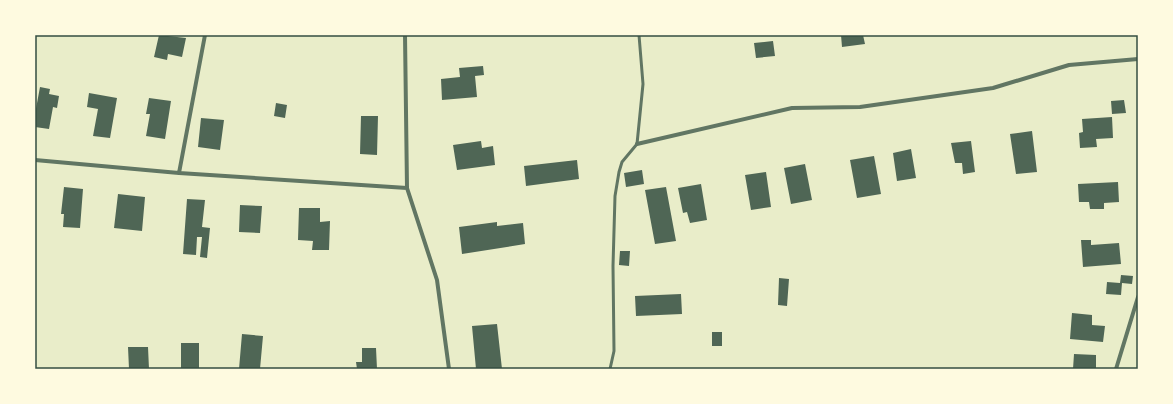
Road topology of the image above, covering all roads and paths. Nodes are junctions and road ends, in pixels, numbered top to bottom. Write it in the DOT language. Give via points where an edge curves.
graph roads {
  1 [pos="205,35"];
  2 [pos="405,35"];
  3 [pos="639,35"];
  4 [pos="1138,59"];
  5 [pos="637,144"];
  6 [pos="35,160"];
  7 [pos="179,173"];
  8 [pos="407,188"];
  9 [pos="1138,297"];
  10 [pos="449,369"];
  11 [pos="610,369"];
  12 [pos="1116,369"];
  1 -- 7 [label="street"];
  2 -- 8 [label="street"];
  3 -- 5 [label="lane" via="643,84"];
  4 -- 5 [label="street" via="1068,65 993,88 860,108 792,108"];
  5 -- 11 [label="lane" via="622,162 615,196 614,352"];
  6 -- 7 [label="street"];
  7 -- 8 [label="street"];
  8 -- 10 [label="street" via="437,280"];
  9 -- 12 [label="street"];
}
